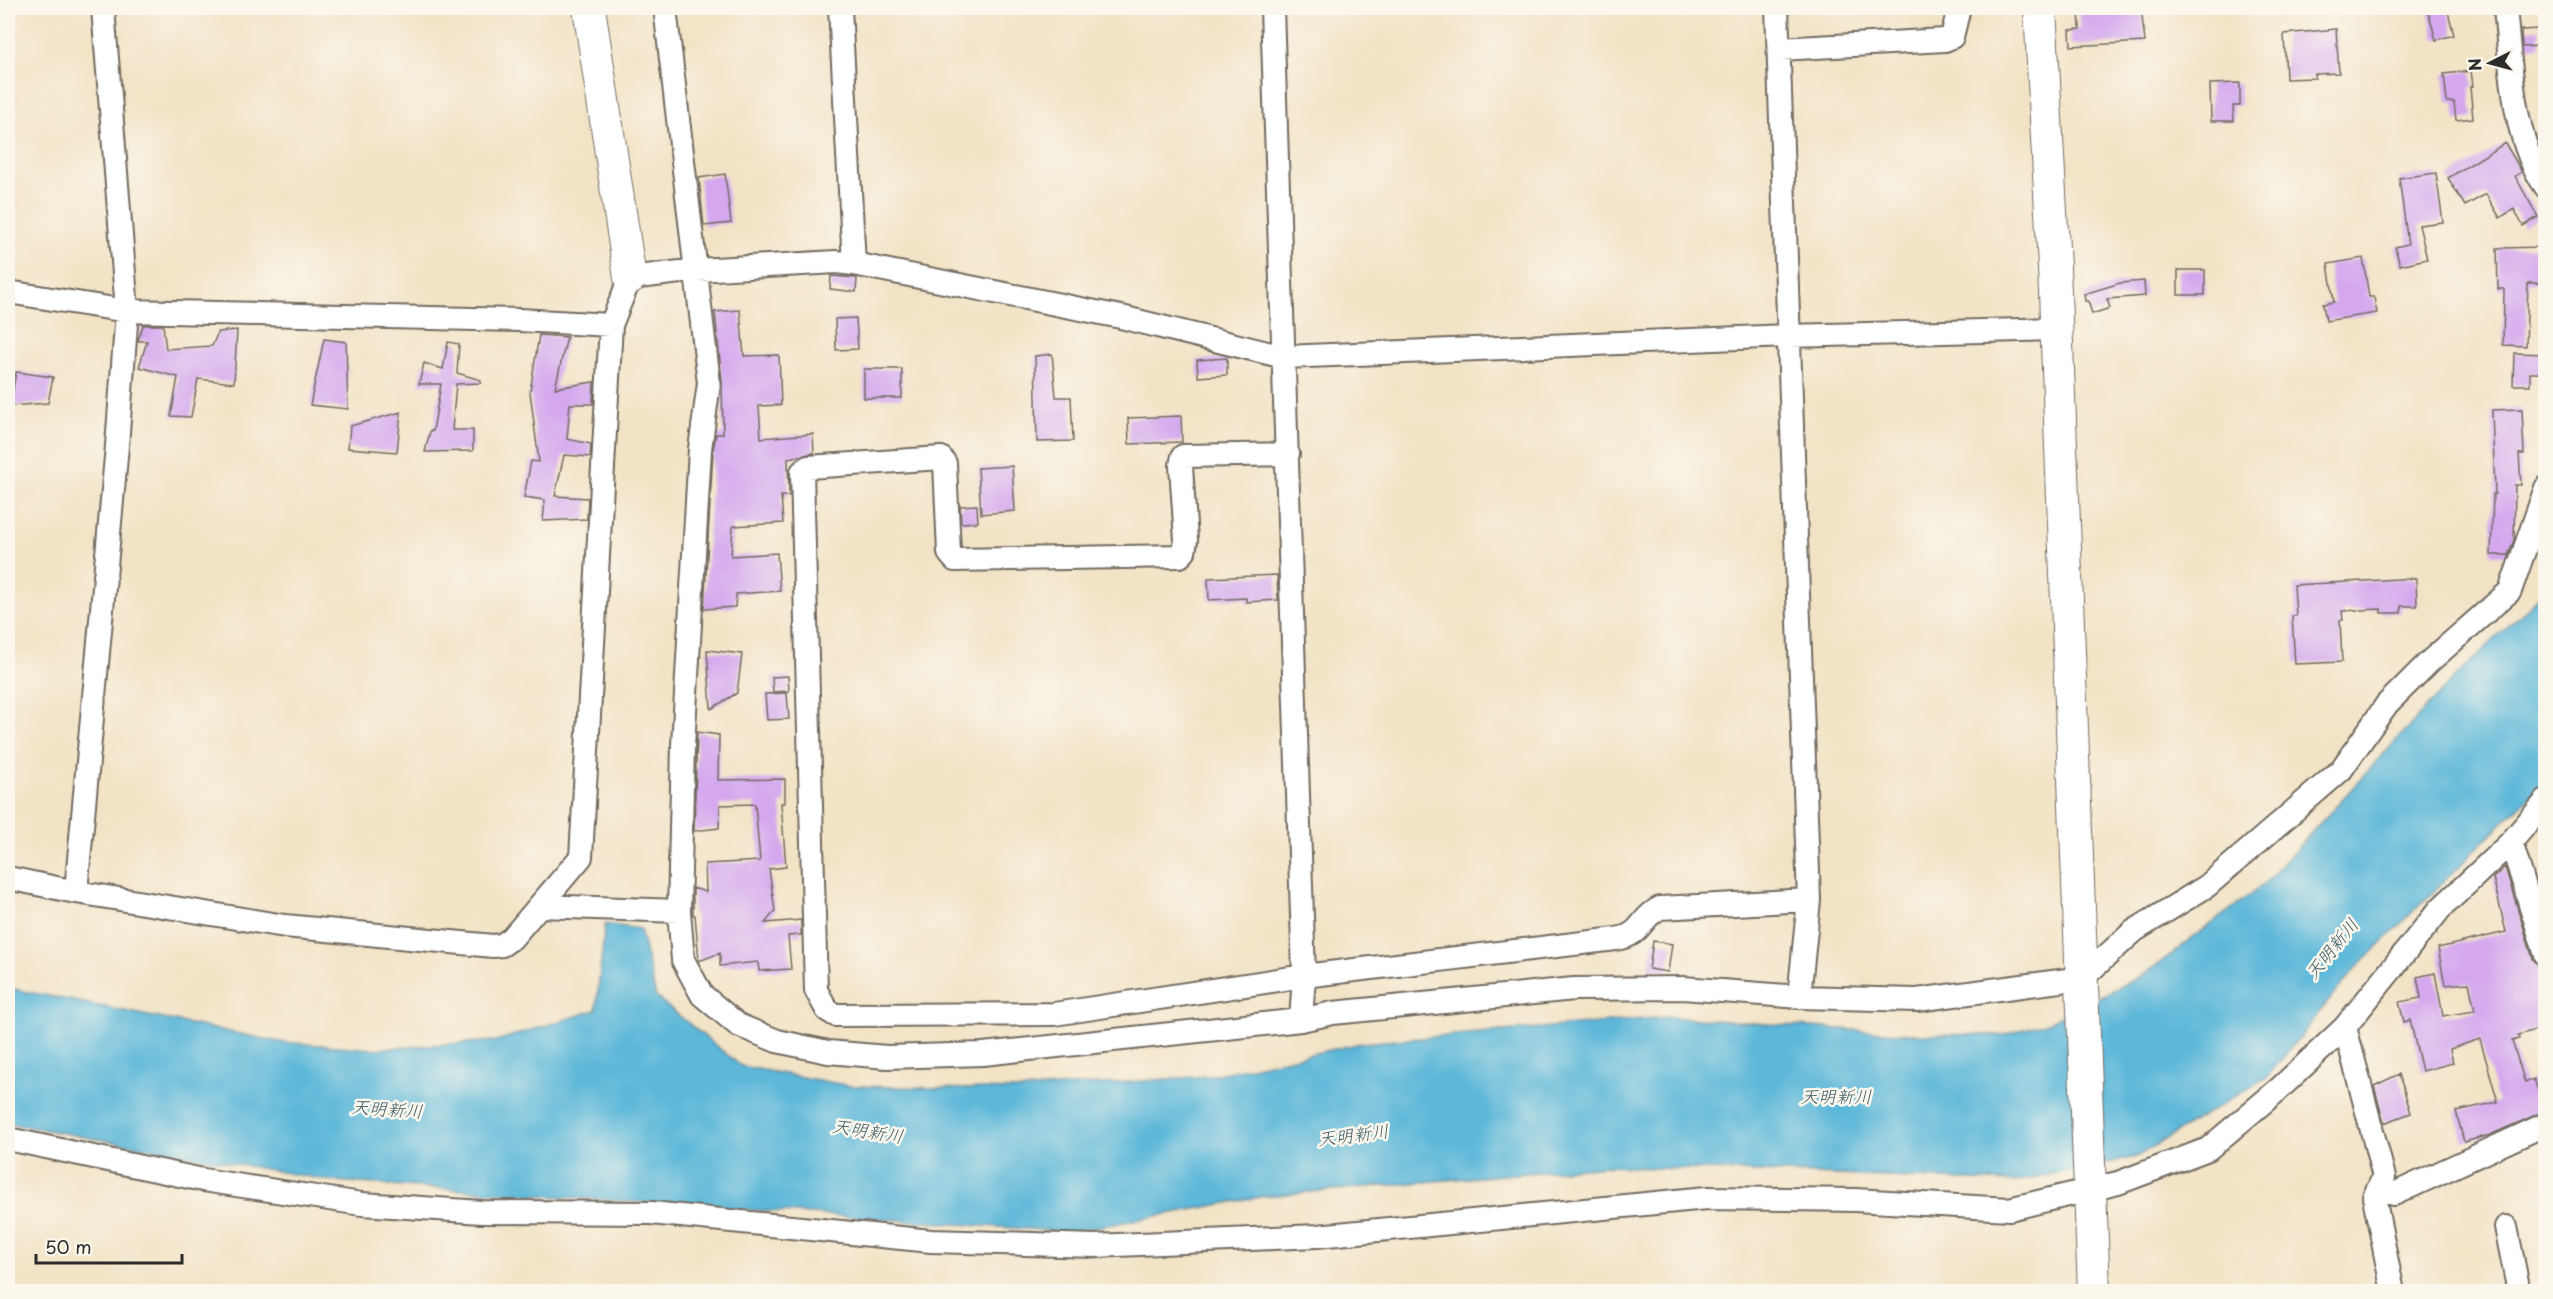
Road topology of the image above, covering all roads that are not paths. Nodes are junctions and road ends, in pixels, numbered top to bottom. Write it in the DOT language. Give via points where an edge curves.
graph roads {
  1 [pos="103,8"];
  2 [pos="589,8"];
  3 [pos="665,8"];
  4 [pos="840,8"];
  5 [pos="1272,8"];
  6 [pos="1777,8"];
  7 [pos="1959,8"];
  8 [pos="2039,8"];
  9 [pos="2505,8"];
  10 [pos="1779,49"];
  11 [pos="2546,188"];
  12 [pos="854,264"];
  13 [pos="694,271"];
  14 [pos="630,278"];
  15 [pos="8,292"];
  16 [pos="127,311"];
  17 [pos="611,325"];
  18 [pos="2056,329"];
  19 [pos="1788,336"];
  20 [pos="1284,357"];
  21 [pos="1288,454"];
  22 [pos="2546,488"];
  23 [pos="2546,801"];
  24 [pos="2511,842"];
  25 [pos="8,878"];
  26 [pos="76,892"];
  27 [pos="1809,900"];
  28 [pos="540,906"];
  29 [pos="679,911"];
  30 [pos="2546,955"];
  31 [pos="1304,976"];
  32 [pos="2082,978"];
  33 [pos="1799,997"];
  34 [pos="1301,1020"];
  35 [pos="2345,1027"];
  36 [pos="2546,1124"];
  37 [pos="8,1139"];
  38 [pos="2380,1185"];
  39 [pos="2090,1191"];
  40 [pos="2506,1227"];
  41 [pos="2094,1292"];
  42 [pos="2392,1292"];
  43 [pos="2519,1292"];
  1 -- 16 [label="street"];
  2 -- 14 [label="street"];
  3 -- 13 [label="street"];
  4 -- 12 [label="street"];
  5 -- 20 [label="street"];
  6 -- 10 [label="street"];
  7 -- 10 [label="street" via="1952,36 1945,40"];
  8 -- 18 [label="street" via="2045,57"];
  9 -- 11 [label="street" via="2513,85 2526,148"];
  10 -- 19 [label="street"];
  12 -- 13 [label="street"];
  12 -- 20 [label="street" via="1122,317"];
  13 -- 14 [label="street"];
  13 -- 29 [label="street" via="709,383 699,461 683,746"];
  14 -- 17 [label="street"];
  15 -- 16 [label="street"];
  16 -- 17 [label="street"];
  16 -- 26 [label="street"];
  17 -- 28 [label="street" via="581,857"];
  18 -- 19 [label="street"];
  18 -- 32 [label="street"];
  19 -- 20 [label="street"];
  19 -- 27 [label="street"];
  20 -- 21 [label="street"];
  21 -- 31 [label="street"];
  21 -- 31 [label="street" via="1183,456 1186,540 1180,556 955,560 949,553 945,463 941,458 808,467 800,479 816,990 827,1010 835,1015 1054,1014"];
  22 -- 32 [label="street" via="2510,591 2428,662 2387,704 2341,770 2207,886 2134,931"];
  23 -- 24 [label="street"];
  24 -- 30 [label="street"];
  24 -- 35 [label="street" via="2440,909"];
  25 -- 26 [label="street"];
  26 -- 28 [label="street" via="285,926 493,946 512,938"];
  27 -- 31 [label="street" via="1660,908 1627,938"];
  27 -- 33 [label="street"];
  28 -- 29 [label="street"];
  29 -- 34 [label="street" via="683,960 702,995 738,1024 777,1041 828,1052 887,1057 983,1054"];
  31 -- 34 [label="street"];
  32 -- 33 [label="street" via="1917,1000"];
  32 -- 39 [label="street"];
  33 -- 34 [label="street" via="1683,988 1574,988 1333,1013"];
  35 -- 38 [label="street" via="2384,1177"];
  35 -- 39 [label="street" via="2208,1149"];
  36 -- 38 [label="street" via="2394,1194"];
  37 -- 39 [label="street" via="203,1180 362,1204 482,1212 651,1213 932,1241 1095,1246 1317,1236 1707,1198 1855,1200 2009,1209"];
  38 -- 42 [label="street" via="2374,1197"];
  39 -- 41 [label="street"];
  40 -- 43 [label="street"];
}
